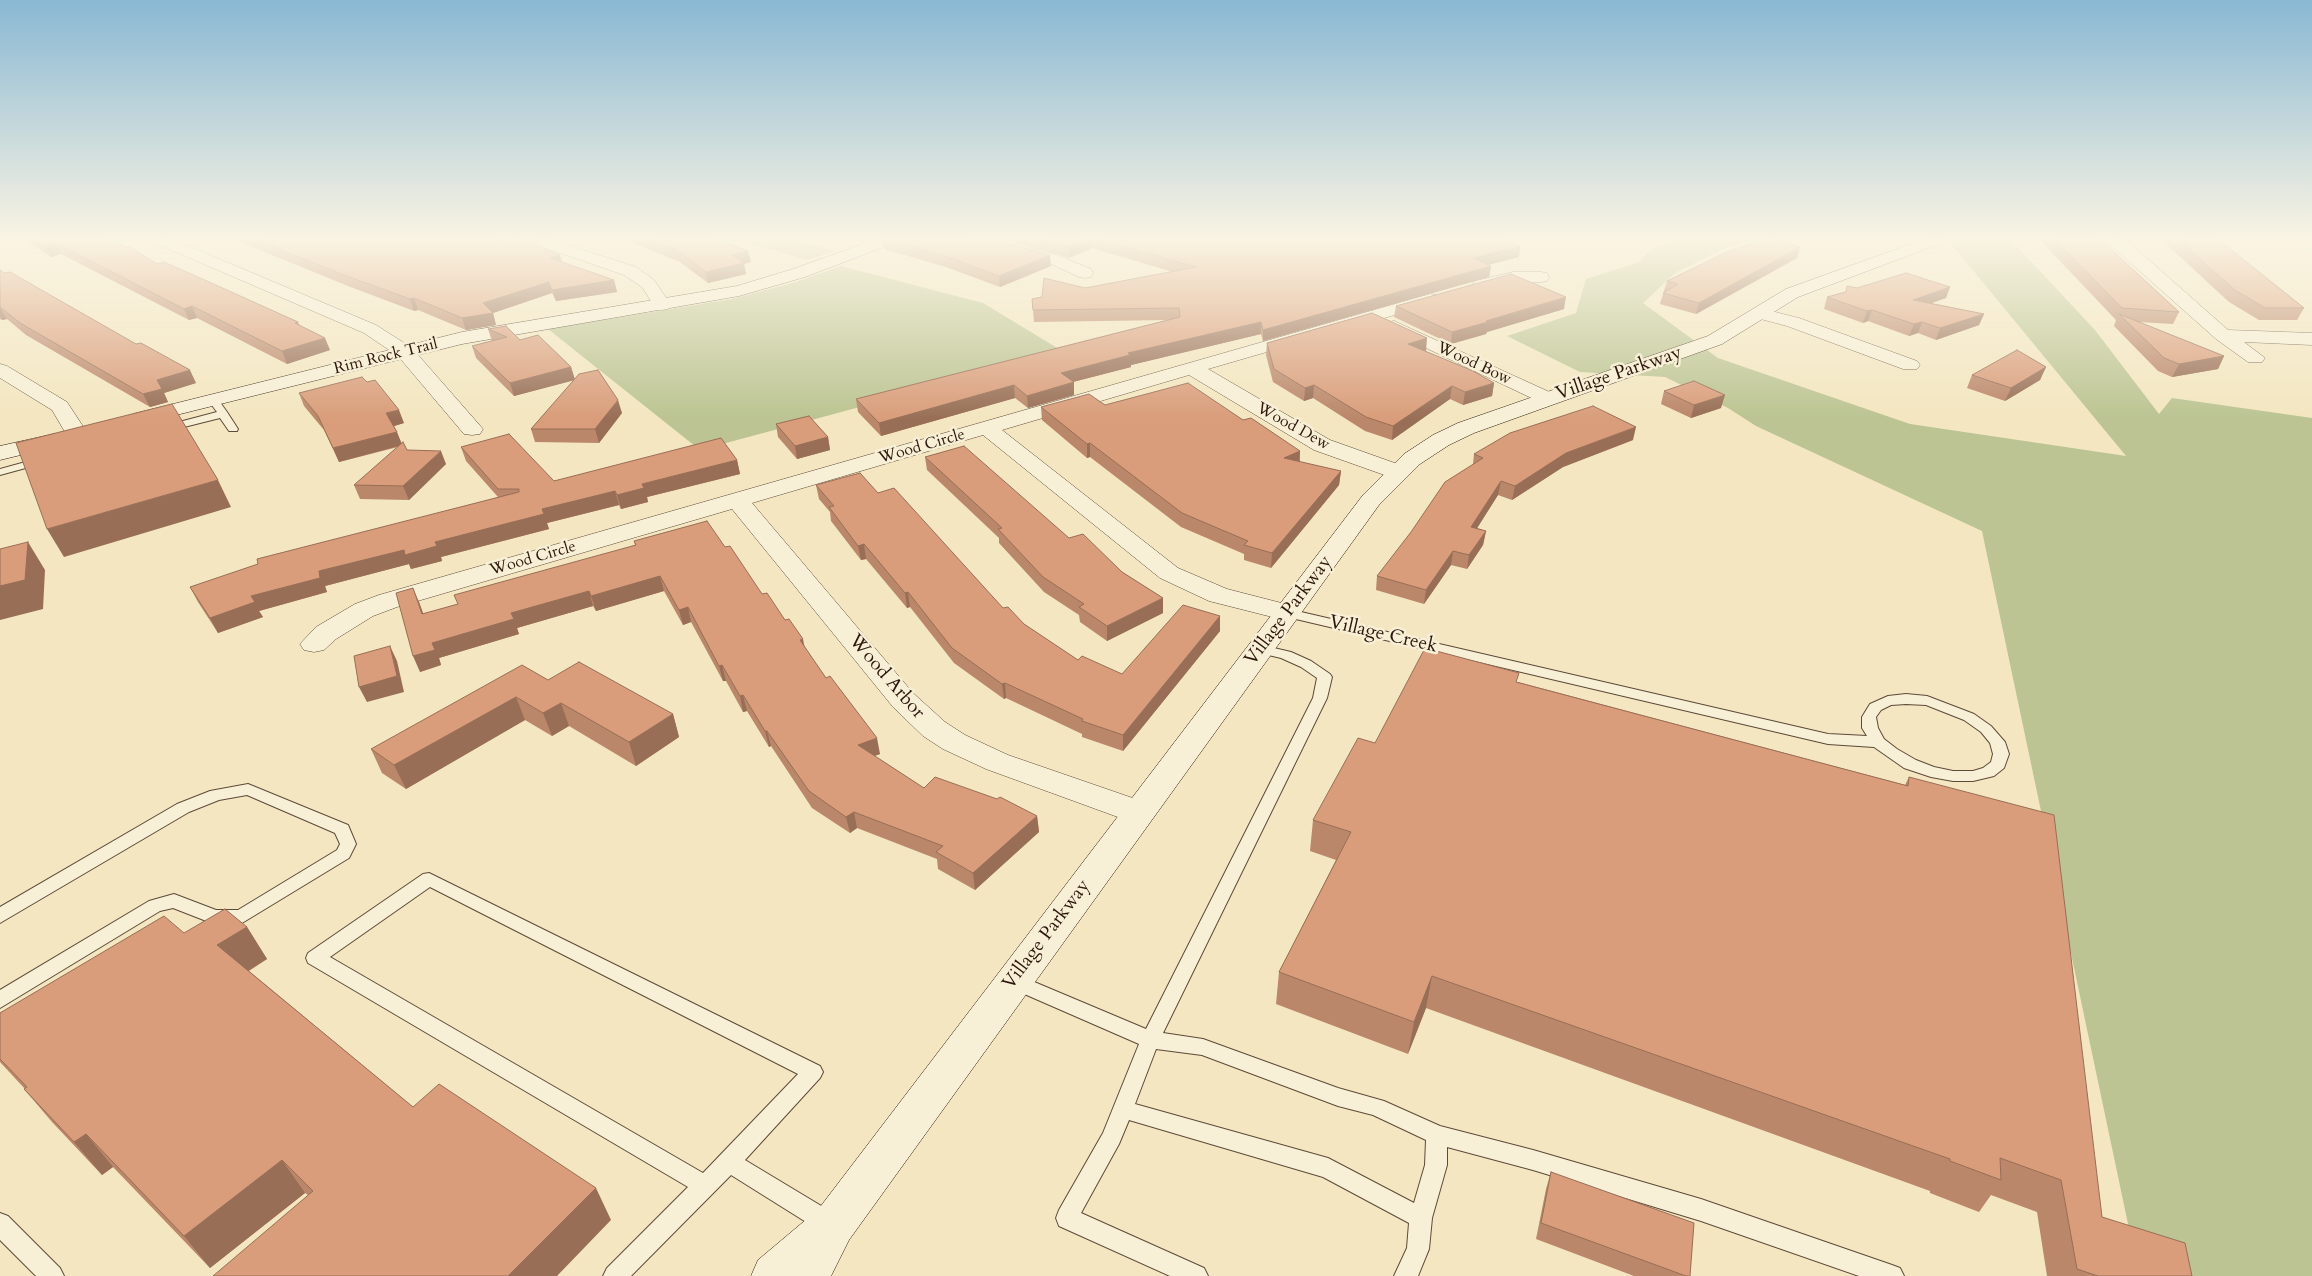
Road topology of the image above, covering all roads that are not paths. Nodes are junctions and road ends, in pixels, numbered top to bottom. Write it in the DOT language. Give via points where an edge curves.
graph roads {
  1 [pos="302,300"];
  2 [pos="658,300"];
  3 [pos="695,300"];
  4 [pos="1429,300"];
  5 [pos="1781,300"];
  6 [pos="2184,300"];
  7 [pos="662,305"];
  8 [pos="1759,312"];
  9 [pos="1372,316"];
  10 [pos="2224,335"];
  11 [pos="2312,339"];
  12 [pos="405,352"];
  13 [pos="2255,358"];
  14 [pos="1910,364"];
  15 [pos="1193,369"];
  16 [pos="0,370"];
  17 [pos="1549,399"];
  18 [pos="218,407"];
  19 [pos="122,423"];
  20 [pos="986,428"];
  21 [pos="233,429"];
  22 [pos="472,430"];
  23 [pos="158,431"];
  24 [pos="0,453"];
  25 [pos="56,457"];
  26 [pos="0,472"];
  27 [pos="1398,472"];
  28 [pos="737,500"];
  29 [pos="1288,613"];
  30 [pos="314,644"];
  31 [pos="1261,650"];
  32 [pos="1878,742"];
  33 [pos="1138,812"];
  34 [pos="0,916"];
  35 [pos="1013,981"];
  36 [pos="0,1000"];
  37 [pos="1150,1040"];
  38 [pos="1122,1110"];
  39 [pos="1437,1135"];
  40 [pos="729,1162"];
  41 [pos="706,1186"];
  42 [pos="1421,1218"];
  43 [pos="0,1224"];
  44 [pos="833,1225"];
  45 [pos="793,1273"];
  46 [pos="52,1276"];
  47 [pos="614,1276"];
  48 [pos="1196,1276"];
  49 [pos="1406,1276"];
  50 [pos="1892,1276"];
  1 -- 12 [label="street" via="370,328"];
  2 -- 7 [label="street"];
  3 -- 7 [label="street, Rim Rock Trail"];
  4 -- 9 [label="street, Wood Circle"];
  5 -- 8 [label="street, Village Parkway"];
  6 -- 10 [label="street"];
  7 -- 12 [label="street, Rim Rock Trail" via="507,329"];
  8 -- 14 [label="street"];
  8 -- 17 [label="street, Village Parkway" via="1715,340"];
  9 -- 15 [label="street, Wood Circle"];
  9 -- 17 [label="street, Wood Bow"];
  10 -- 11 [label="street"];
  10 -- 13 [label="street"];
  12 -- 18 [label="street, Rim Rock Trail"];
  12 -- 22 [label="street"];
  15 -- 20 [label="street, Wood Circle"];
  15 -- 27 [label="street, Wood Dew" via="1322,445"];
  16 -- 24 [label="street" via="60,406 86,432"];
  17 -- 27 [label="street, Village Parkway" via="1450,436 1412,459"];
  18 -- 19 [label="street, Rim Rock Trail"];
  18 -- 21 [label="lane"];
  18 -- 23 [label="lane"];
  20 -- 28 [label="street, Wood Circle"];
  20 -- 29 [label="street, Village Creek" via="1169,573 1218,595"];
  25 -- 26 [label="lane"];
  27 -- 29 [label="street, Village Parkway" via="1371,500"];
  28 -- 30 [label="street, Wood Circle" via="388,601 326,633"];
  28 -- 33 [label="street, Wood Arbor" via="903,700 934,729 997,762"];
  29 -- 31 [label="street, Village Parkway"];
  29 -- 32 [label="lane, Village Creek" via="1828,739"];
  31 -- 33 [label="street, Village Parkway"];
  31 -- 37 [label="lane" via="1286,655 1306,664 1325,678 1322,691"];
  32 -- 32 [label="lane" via="1910,764 1953,776 1988,772 1998,764 2001,754 1997,742 1986,729 1969,717 1941,706 1906,699 1888,701 1875,707 1869,717 1870,728"];
  33 -- 35 [label="street, Village Parkway"];
  34 -- 36 [label="lane" via="183,808 216,795 248,789 342,829 348,844 343,854 242,916 214,917 174,901 155,906"];
  35 -- 37 [label="lane"];
  35 -- 44 [label="street, Village Parkway"];
  37 -- 38 [label="lane"];
  37 -- 39 [label="lane" via="1203,1047 1338,1097 1376,1107"];
  38 -- 42 [label="lane" via="1328,1168"];
  38 -- 48 [label="lane" via="1112,1137 1067,1218"];
  39 -- 42 [label="lane" via="1436,1165"];
  39 -- 50 [label="lane" via="1701,1210"];
  40 -- 41 [label="lane"];
  40 -- 41 [label="lane" via="813,1072 429,879 315,958"];
  40 -- 44 [label="lane"];
  41 -- 47 [label="lane"];
  42 -- 49 [label="lane" via="1418,1249"];
  43 -- 46 [label="lane"];
  44 -- 45 [label="street, Village Parkway"];
}
